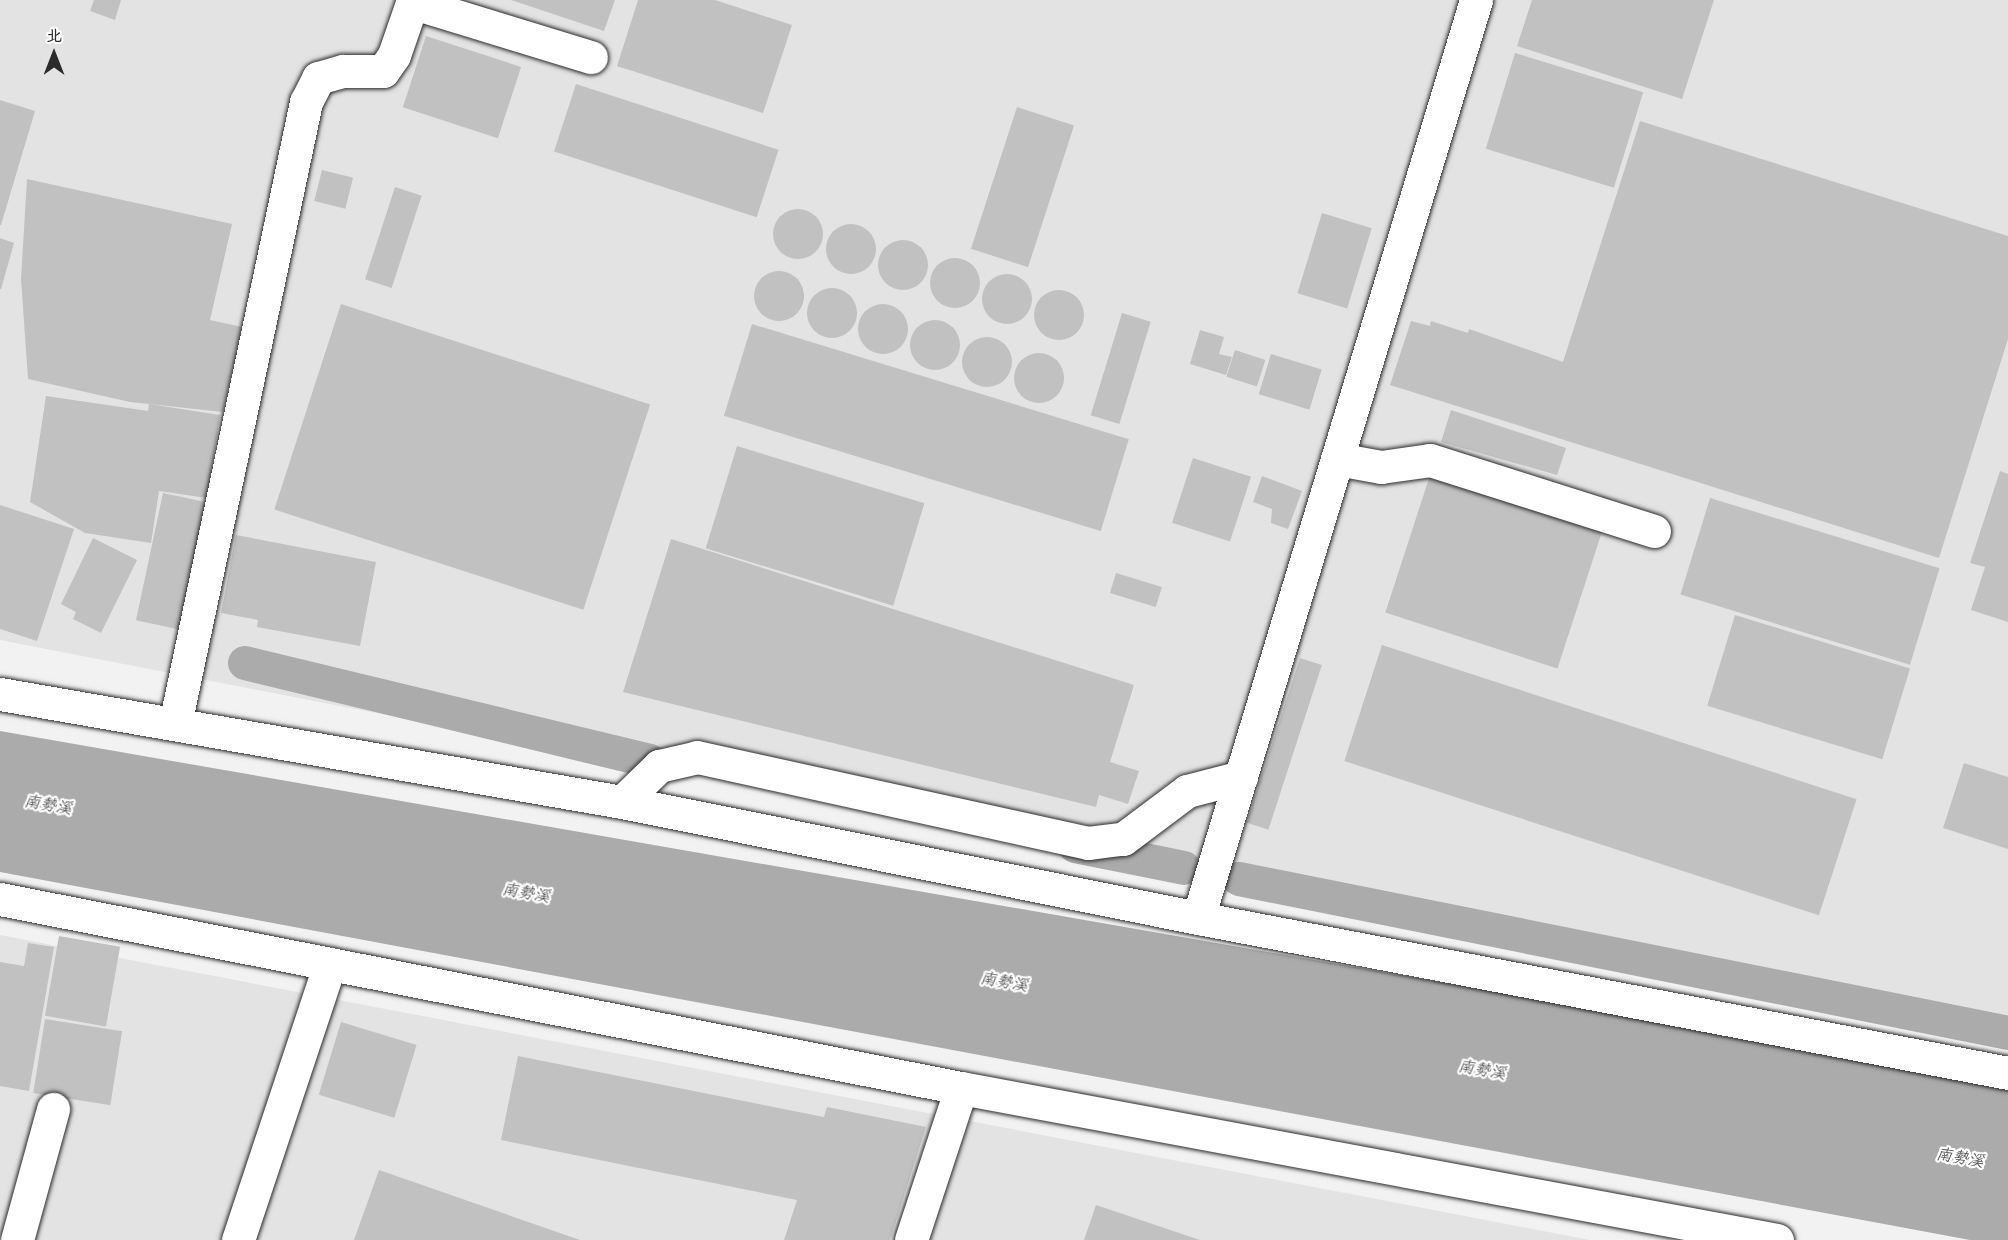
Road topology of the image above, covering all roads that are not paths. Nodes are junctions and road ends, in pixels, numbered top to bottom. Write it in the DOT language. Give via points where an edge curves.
graph roads {
  1 [pos="1476,0"];
  2 [pos="413,1"];
  3 [pos="591,57"];
  4 [pos="1337,459"];
  5 [pos="1653,531"];
  6 [pos="0,694"];
  7 [pos="175,724"];
  8 [pos="1240,777"];
  9 [pos="622,802"];
  10 [pos="0,900"];
  11 [pos="1198,918"];
  12 [pos="330,964"];
  13 [pos="2008,1073"];
  14 [pos="961,1088"];
  15 [pos="52,1109"];
  16 [pos="17,1240"];
  17 [pos="238,1240"];
  18 [pos="911,1240"];
  19 [pos="1777,1240"];
  1 -- 4 [label="street"];
  2 -- 3 [label="street"];
  2 -- 7 [label="street" via="394,55 383,71 343,71 318,78 306,102"];
  4 -- 5 [label="street" via="1381,467 1430,460"];
  4 -- 8 [label="street"];
  6 -- 7 [label="street"];
  7 -- 9 [label="street"];
  8 -- 9 [label="street" via="1187,791 1123,839 1088,843 697,757 659,766"];
  8 -- 11 [label="street"];
  9 -- 11 [label="street"];
  10 -- 12 [label="street"];
  11 -- 13 [label="street"];
  12 -- 14 [label="street"];
  12 -- 17 [label="street"];
  14 -- 18 [label="street"];
  14 -- 19 [label="street"];
  15 -- 16 [label="street"];
}
